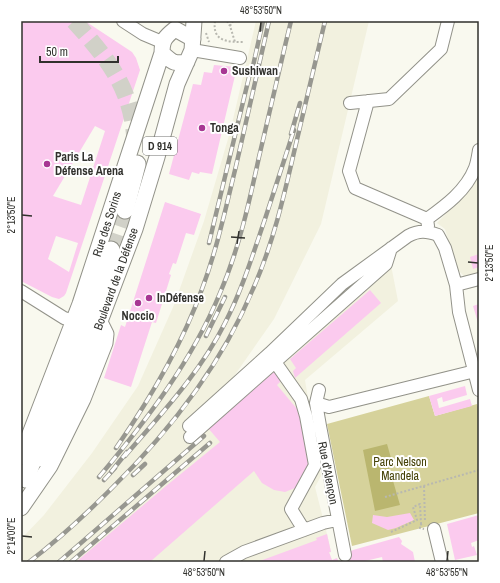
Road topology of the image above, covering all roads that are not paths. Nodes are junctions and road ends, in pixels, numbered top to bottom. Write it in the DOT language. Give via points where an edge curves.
graph roads {
  1 [pos="123,21"];
  2 [pos="194,21"];
  3 [pos="448,21"];
  4 [pos="178,25"];
  5 [pos="162,47"];
  6 [pos="191,50"];
  7 [pos="240,58"];
  8 [pos="368,101"];
  9 [pos="350,103"];
  10 [pos="479,150"];
  11 [pos="136,164"];
  12 [pos="125,210"];
  13 [pos="427,219"];
  14 [pos="428,231"];
  15 [pos="391,248"];
  16 [pos="111,250"];
  17 [pos="479,279"];
  18 [pos="456,285"];
  19 [pos="21,291"];
  20 [pos="73,321"];
  21 [pos="100,322"];
  22 [pos="275,362"];
  23 [pos="478,383"];
  24 [pos="318,390"];
  25 [pos="316,403"];
  26 [pos="21,457"];
  27 [pos="23,482"];
  28 [pos="21,508"];
  29 [pos="337,520"];
  30 [pos="430,526"];
  31 [pos="304,530"];
  32 [pos="345,555"];
  33 [pos="226,562"];
  34 [pos="442,562"];
  1 -- 5 [label="street"];
  2 -- 6 [label="main road, Boulevard de la Défense / D 914"];
  3 -- 8 [label="street" via="441,49 389,99"];
  4 -- 5 [label="main road" via="168,35"];
  4 -- 6 [label="main road"];
  5 -- 6 [label="main road" via="172,62 176,63"];
  5 -- 20 [label="main road, Rue des Sorins" via="96,259"];
  6 -- 7 [label="street"];
  6 -- 21 [label="main road, Boulevard de la Défense / D 914" via="177,84 134,229"];
  8 -- 9 [label="street"];
  8 -- 13 [label="street" via="349,171 355,188"];
  10 -- 13 [label="street" via="467,182 446,206"];
  11 -- 12 [label="highway"];
  13 -- 14 [label="street"];
  14 -- 15 [label="street" via="414,233"];
  14 -- 18 [label="street" via="438,235 442,240"];
  15 -- 22 [label="street" via="386,264"];
  15 -- 22 [label="street" via="342,284 190,431"];
  16 -- 27 [label="highway" via="82,333"];
  17 -- 18 [label="street"];
  18 -- 23 [label="street" via="459,312"];
  19 -- 20 [label="street"];
  20 -- 26 [label="main road, Rue des Sorins"];
  21 -- 27 [label="main road, Boulevard de la Défense / D 914" via="72,395 46,446"];
  21 -- 28 [label="main road" via="106,334 105,343 83,399 50,466"];
  22 -- 31 [label="street" via="301,399 315,465 291,509"];
  23 -- 25 [label="street" via="329,407"];
  24 -- 25 [label="street, Rue d'Alençon"];
  25 -- 29 [label="street, Rue d'Alençon"];
  29 -- 31 [label="street"];
  29 -- 32 [label="street, Rue d'Alençon"];
  30 -- 34 [label="street"];
  31 -- 33 [label="street" via="244,552"];
}
